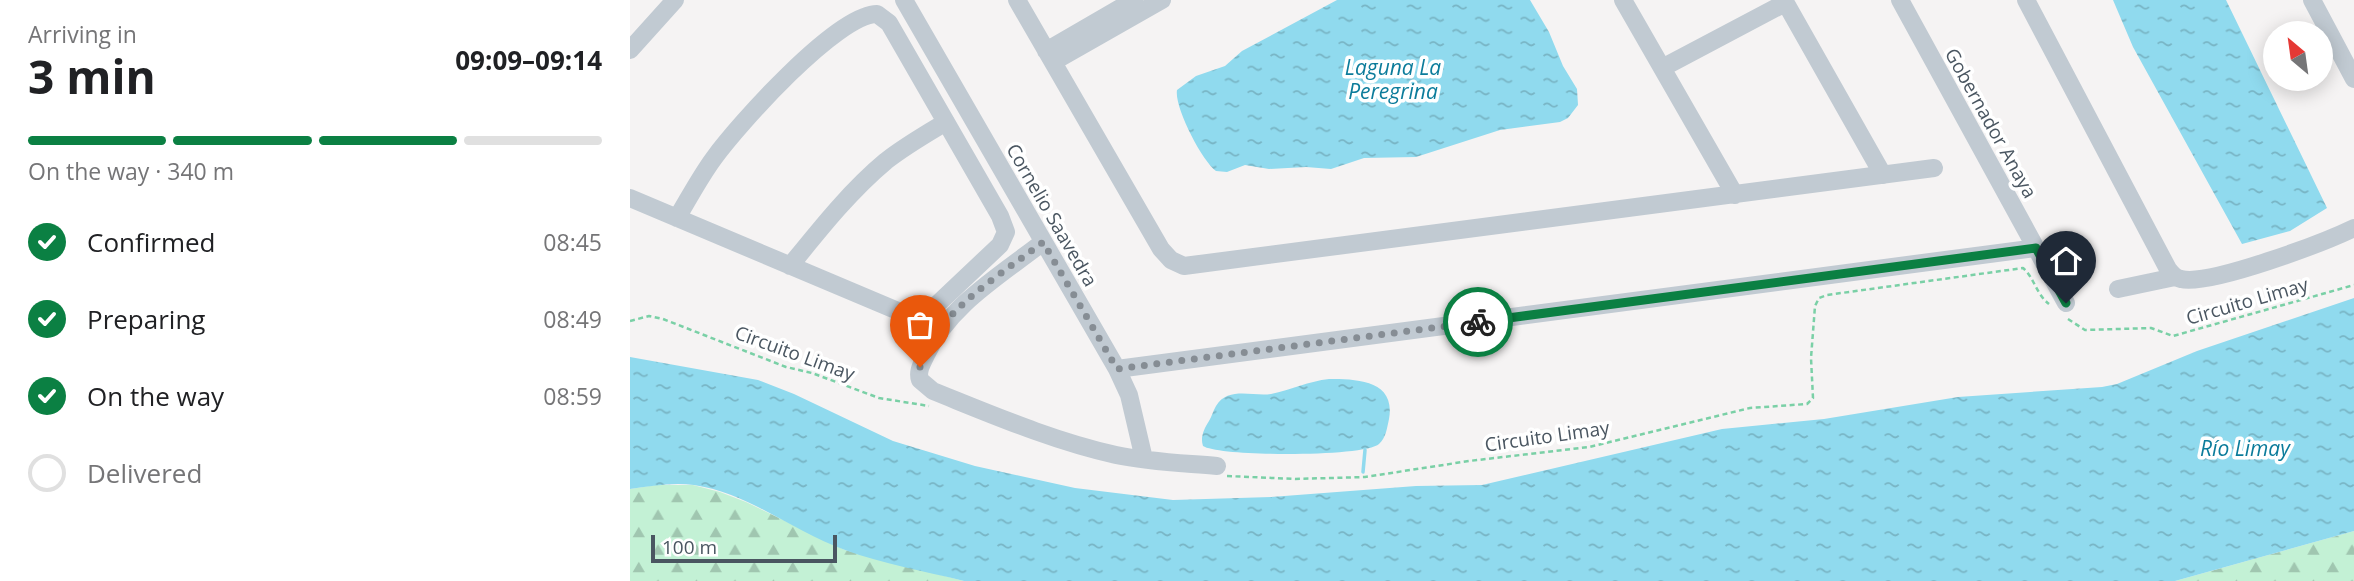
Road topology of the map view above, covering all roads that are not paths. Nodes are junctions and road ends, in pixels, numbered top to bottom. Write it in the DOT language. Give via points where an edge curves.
graph roads {
  1 [pos="675,0"];
  2 [pos="904,0"];
  3 [pos="1017,0"];
  4 [pos="1135,0"];
  5 [pos="1161,0"];
  6 [pos="1623,0"];
  7 [pos="1900,0"];
  8 [pos="2026,0"];
  9 [pos="2312,0"];
  10 [pos="1784,2"];
  11 [pos="630,50"];
  12 [pos="1050,57"];
  13 [pos="1662,68"];
  14 [pos="2354,79"];
  15 [pos="946,122"];
  16 [pos="1934,168"];
  17 [pos="1883,175"];
  18 [pos="1735,194"];
  19 [pos="630,198"];
  20 [pos="677,218"];
  21 [pos="2354,228"];
  22 [pos="1043,242"];
  23 [pos="2036,248"];
  24 [pos="790,266"];
  25 [pos="2175,277"];
  26 [pos="2118,289"];
  27 [pos="2060,307"];
  28 [pos="1117,369"];
  29 [pos="1144,459"];
  30 [pos="1218,471"];
  1 -- 11 [label="street"];
  2 -- 22 [label="street, Cornelio Saavedra"];
  3 -- 12 [label="street"];
  4 -- 12 [label="street"];
  5 -- 12 [label="street"];
  6 -- 13 [label="street"];
  7 -- 23 [label="street, Gobernador Anaya"];
  8 -- 25 [label="street"];
  9 -- 14 [label="street"];
  10 -- 13 [label="street"];
  10 -- 17 [label="street"];
  12 -- 18 [label="street" via="1161,249 1184,266"];
  13 -- 18 [label="street"];
  15 -- 20 [label="street" via="889,23 881,15 866,15 818,47 790,73 721,148"];
  15 -- 24 [label="street" via="861,184"];
  15 -- 24 [label="street" via="1006,232 1000,245 933,309 910,316"];
  16 -- 17 [label="street"];
  17 -- 18 [label="street"];
  19 -- 20 [label="street"];
  20 -- 24 [label="street"];
  21 -- 25 [label="street" via="2239,270 2186,280"];
  22 -- 28 [label="street, Cornelio Saavedra"];
  22 -- 29 [label="street" via="948,320 931,343 920,367 920,380 933,391 1036,431"];
  23 -- 27 [label="street, Gobernador Anaya"];
  23 -- 28 [label="street"];
  25 -- 26 [label="street"];
  28 -- 29 [label="street, Cornelio Saavedra" via="1129,394"];
  29 -- 30 [label="street"];
}
